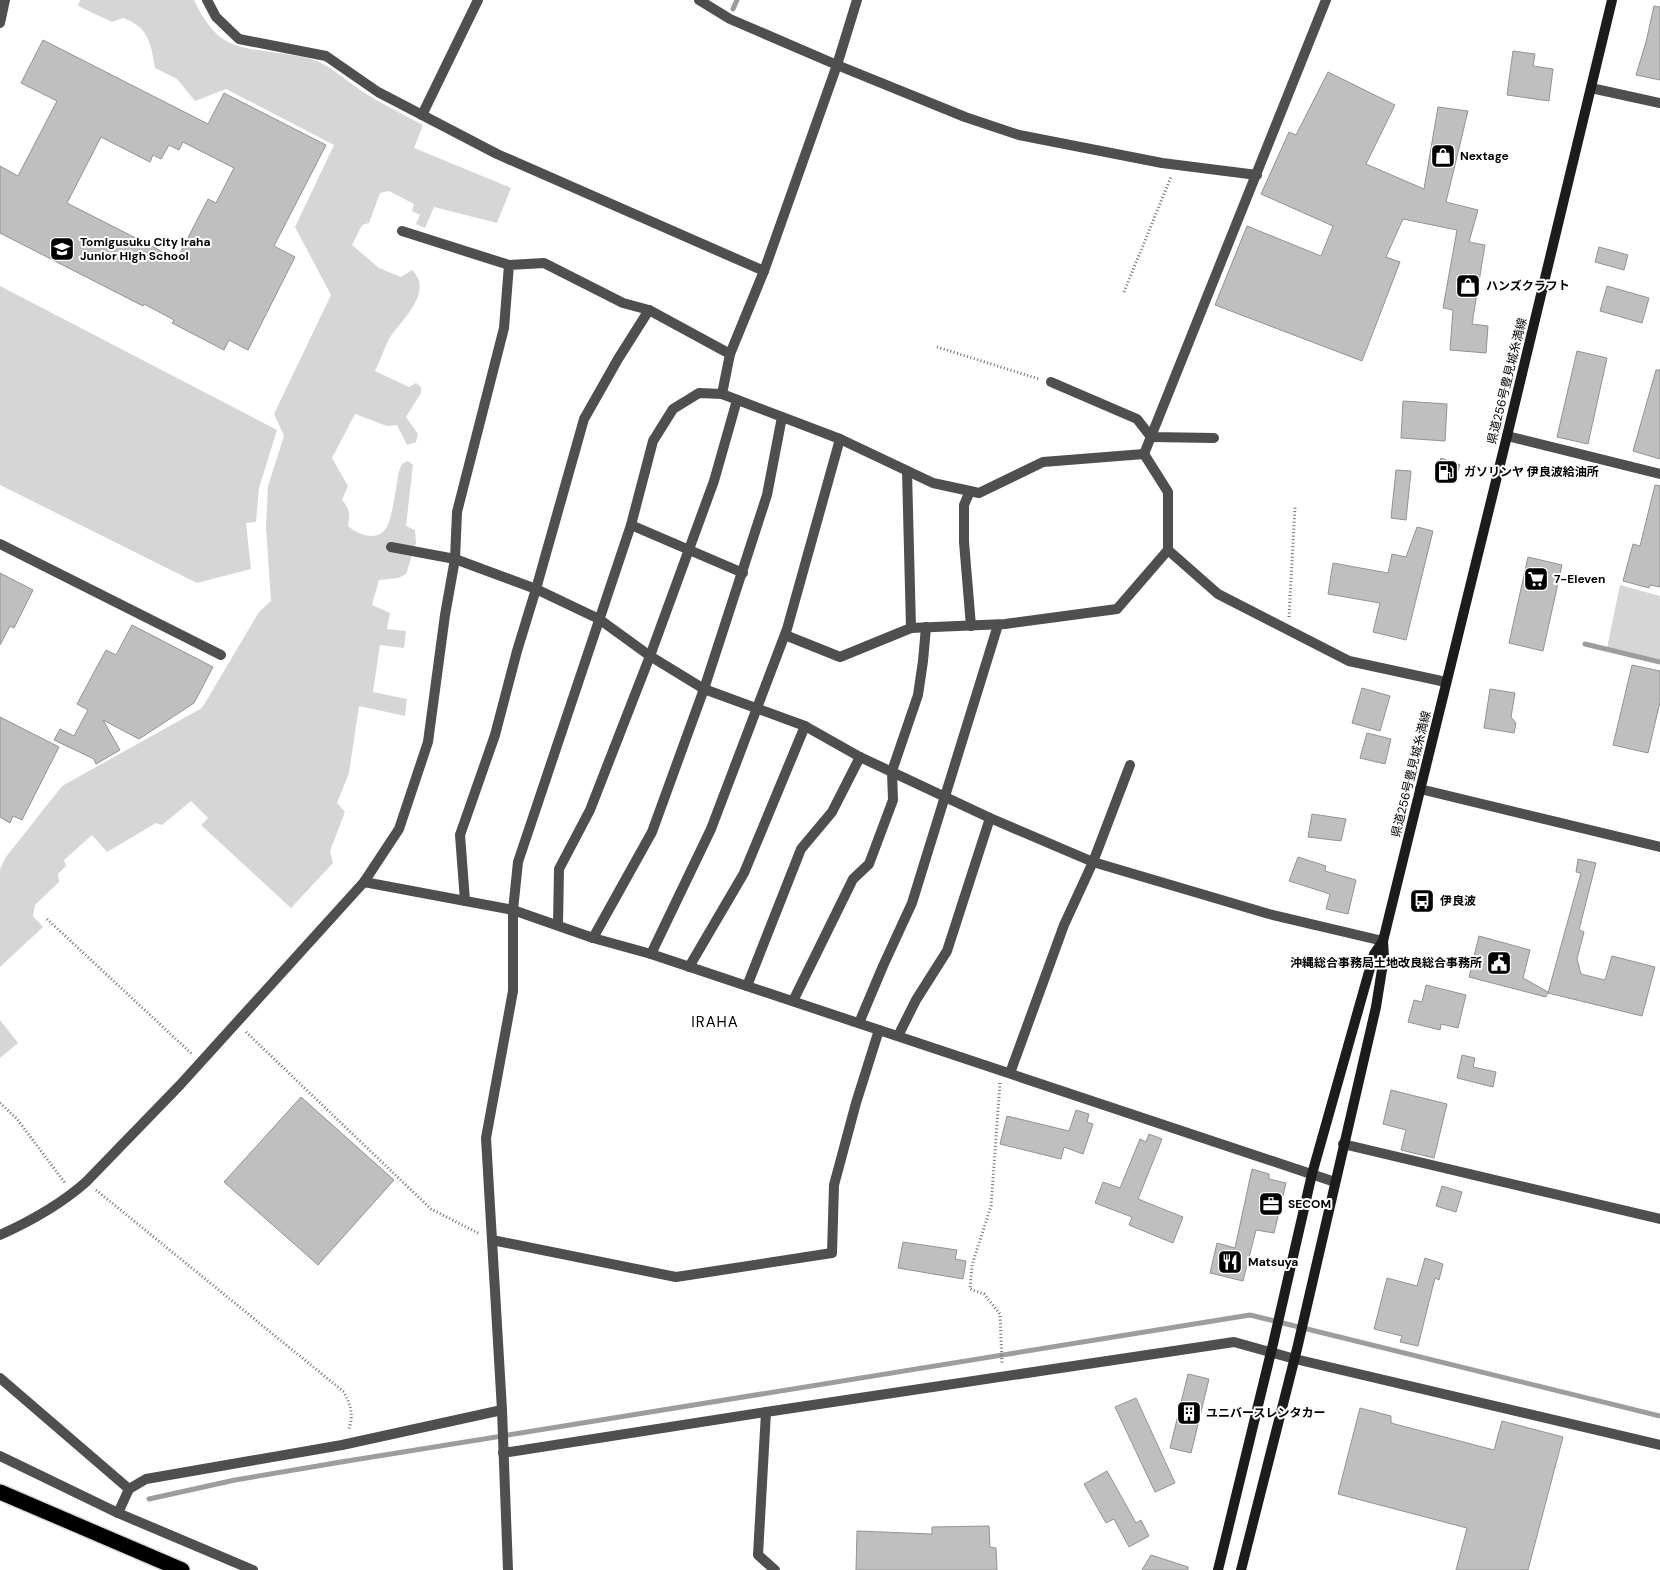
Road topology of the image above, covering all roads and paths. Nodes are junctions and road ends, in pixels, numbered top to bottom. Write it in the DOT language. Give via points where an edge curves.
graph roads {
  1 [pos="5,0"];
  2 [pos="207,0"];
  3 [pos="478,0"];
  4 [pos="699,0"];
  5 [pos="858,0"];
  6 [pos="1326,0"];
  7 [pos="1612,0"];
  8 [pos="0,23"];
  9 [pos="837,65"];
  10 [pos="1591,88"];
  11 [pos="1660,103"];
  12 [pos="422,115"];
  13 [pos="1177,164"];
  14 [pos="1257,175"];
  15 [pos="402,231"];
  16 [pos="509,265"];
  17 [pos="764,271"];
  18 [pos="1124,292"];
  19 [pos="649,310"];
  20 [pos="937,347"];
  21 [pos="730,354"];
  22 [pos="1051,382"];
  23 [pos="722,394"];
  24 [pos="737,400"];
  25 [pos="782,417"];
  26 [pos="1507,436"];
  27 [pos="1151,437"];
  28 [pos="840,438"];
  29 [pos="1214,438"];
  30 [pos="1144,454"];
  31 [pos="907,471"];
  32 [pos="1660,474"];
  33 [pos="970,491"];
  34 [pos="1295,507"];
  35 [pos="631,525"];
  36 [pos="0,544"];
  37 [pos="391,547"];
  38 [pos="688,550"];
  39 [pos="1168,550"];
  40 [pos="455,558"];
  41 [pos="742,573"];
  42 [pos="536,589"];
  43 [pos="599,619"];
  44 [pos="998,625"];
  45 [pos="971,626"];
  46 [pos="926,627"];
  47 [pos="911,628"];
  48 [pos="1288,630"];
  49 [pos="785,635"];
  50 [pos="221,655"];
  51 [pos="650,656"];
  52 [pos="1446,682"];
  53 [pos="704,688"];
  54 [pos="757,708"];
  55 [pos="805,726"];
  56 [pos="860,757"];
  57 [pos="1130,765"];
  58 [pos="892,771"];
  59 [pos="1420,789"];
  60 [pos="945,796"];
  61 [pos="990,818"];
  62 [pos="1660,847"];
  63 [pos="1093,862"];
  64 [pos="364,882"];
  65 [pos="465,901"];
  66 [pos="513,910"];
  67 [pos="47,919"];
  68 [pos="558,925"];
  69 [pos="593,938"];
  70 [pos="1383,941"];
  71 [pos="651,954"];
  72 [pos="689,967"];
  73 [pos="747,986"];
  74 [pos="793,1001"];
  75 [pos="237,1022"];
  76 [pos="860,1023"];
  77 [pos="879,1030"];
  78 [pos="898,1036"];
  79 [pos="201,1062"];
  80 [pos="1005,1072"];
  81 [pos="0,1103"];
  82 [pos="1344,1144"];
  83 [pos="1312,1174"];
  84 [pos="86,1182"];
  85 [pos="1335,1182"];
  86 [pos="72,1194"];
  87 [pos="1660,1219"];
  88 [pos="0,1235"];
  89 [pos="492,1240"];
  90 [pos="1272,1348"];
  91 [pos="1002,1352"];
  92 [pos="1296,1354"];
  93 [pos="0,1378"];
  94 [pos="502,1410"];
  95 [pos="766,1412"];
  96 [pos="342,1445"];
  97 [pos="1660,1445"];
  98 [pos="503,1453"];
  99 [pos="0,1456"];
  100 [pos="129,1489"];
  101 [pos="0,1492"];
  102 [pos="118,1513"];
  103 [pos="182,1570"];
  104 [pos="253,1570"];
  105 [pos="508,1570"];
  106 [pos="776,1570"];
  107 [pos="1218,1570"];
  108 [pos="1241,1570"];
  1 -- 8 [label="street"];
  2 -- 12 [label="street" via="216,17 239,38 326,56 378,92"];
  3 -- 12 [label="street"];
  4 -- 9 [label="street" via="730,19"];
  5 -- 9 [label="street"];
  6 -- 14 [label="street"];
  7 -- 10 [label="main road, 県道256号豊見城糸満線"];
  9 -- 13 [label="street" via="1019,135"];
  9 -- 17 [label="street"];
  10 -- 11 [label="street"];
  10 -- 26 [label="main road, 県道256号豊見城糸満線"];
  12 -- 17 [label="street" via="497,154"];
  13 -- 14 [label="street"];
  13 -- 18 [label="path"];
  14 -- 27 [label="street"];
  15 -- 16 [label="street"];
  16 -- 19 [label="street" via="544,264 623,303"];
  16 -- 40 [label="street" via="504,328 457,512"];
  17 -- 21 [label="street"];
  19 -- 21 [label="street"];
  19 -- 42 [label="street" via="584,419"];
  20 -- 22 [label="path"];
  21 -- 23 [label="street"];
  22 -- 27 [label="street" via="1137,419"];
  23 -- 24 [label="street"];
  23 -- 35 [label="street" via="699,392 673,408 653,441"];
  24 -- 25 [label="street"];
  24 -- 38 [label="street" via="714,481"];
  25 -- 28 [label="street"];
  25 -- 41 [label="street" via="767,495"];
  26 -- 32 [label="street"];
  26 -- 52 [label="main road, 県道256号豊見城糸満線"];
  27 -- 29 [label="street"];
  27 -- 30 [label="street"];
  28 -- 31 [label="street"];
  28 -- 49 [label="street"];
  30 -- 33 [label="street" via="1043,462 980,493"];
  30 -- 39 [label="street" via="1168,492"];
  31 -- 33 [label="street" via="933,484"];
  31 -- 47 [label="street"];
  33 -- 45 [label="street" via="964,504 964,542"];
  34 -- 48 [label="path"];
  35 -- 38 [label="street"];
  35 -- 43 [label="street"];
  36 -- 50 [label="street"];
  37 -- 40 [label="street"];
  38 -- 41 [label="street"];
  38 -- 51 [label="street"];
  39 -- 44 [label="street" via="1117,609"];
  39 -- 48 [label="street" via="1218,594"];
  40 -- 42 [label="street"];
  40 -- 64 [label="street" via="428,742 398,829"];
  41 -- 53 [label="street"];
  42 -- 43 [label="street"];
  42 -- 65 [label="street" via="495,735 460,835"];
  43 -- 51 [label="street"];
  43 -- 66 [label="street" via="518,862"];
  44 -- 45 [label="street"];
  44 -- 60 [label="street"];
  45 -- 46 [label="street"];
  46 -- 47 [label="street"];
  46 -- 58 [label="street" via="918,695"];
  47 -- 49 [label="street" via="840,658"];
  48 -- 52 [label="street" via="1349,661"];
  49 -- 54 [label="street"];
  51 -- 53 [label="street"];
  51 -- 68 [label="street" via="590,810 559,869"];
  52 -- 59 [label="main road, 県道256号豊見城糸満線"];
  53 -- 54 [label="street"];
  53 -- 69 [label="street" via="652,832"];
  54 -- 55 [label="street"];
  54 -- 71 [label="street" via="711,829"];
  55 -- 56 [label="street"];
  55 -- 72 [label="street" via="744,873"];
  56 -- 58 [label="street"];
  56 -- 73 [label="street" via="832,812 801,849"];
  57 -- 63 [label="street"];
  58 -- 60 [label="street"];
  58 -- 74 [label="street" via="893,800 870,864 853,879"];
  59 -- 62 [label="street"];
  59 -- 70 [label="main road, 県道256号豊見城糸満線"];
  60 -- 61 [label="street"];
  60 -- 76 [label="street" via="912,903"];
  61 -- 63 [label="street"];
  61 -- 78 [label="street" via="947,951"];
  63 -- 70 [label="street" via="1270,914"];
  63 -- 80 [label="street" via="1064,924"];
  64 -- 65 [label="street"];
  64 -- 75 [label="street"];
  65 -- 66 [label="street"];
  66 -- 68 [label="street"];
  66 -- 89 [label="street" via="514,991 486,1138"];
  67 -- 79 [label="path"];
  68 -- 69 [label="street"];
  69 -- 71 [label="street"];
  70 -- 82 [label="main road, 県道256号豊見城糸満線" via="1384,957 1376,1007"];
  70 -- 83 [label="main road, 県道256号豊見城糸満線" via="1374,954"];
  71 -- 72 [label="street"];
  72 -- 73 [label="street"];
  73 -- 74 [label="street"];
  74 -- 76 [label="street"];
  75 -- 79 [label="street"];
  75 -- 89 [label="path" via="431,1209"];
  76 -- 77 [label="street"];
  77 -- 78 [label="street"];
  77 -- 89 [label="street" via="834,1185 832,1253 676,1277"];
  78 -- 80 [label="street"];
  79 -- 84 [label="street"];
  80 -- 83 [label="street"];
  80 -- 91 [label="path" via="991,1206 972,1266 970,1288 984,1294 1000,1314"];
  81 -- 86 [label="path" via="17,1119"];
  82 -- 85 [label="main road, 県道256号豊見城糸満線"];
  82 -- 87 [label="street"];
  83 -- 85 [label="street"];
  83 -- 90 [label="main road, 県道256号豊見城糸満線"];
  84 -- 86 [label="street"];
  84 -- 96 [label="path" via="344,1392 351,1407 352,1421"];
  85 -- 92 [label="main road, 県道256号豊見城糸満線"];
  86 -- 88 [label="street" via="30,1222"];
  89 -- 94 [label="street"];
  90 -- 92 [label="street"];
  90 -- 95 [label="street" via="1234,1342"];
  90 -- 107 [label="main road, 県道256号豊見城糸満線"];
  92 -- 97 [label="street"];
  92 -- 108 [label="main road, 県道256号豊見城糸満線"];
  93 -- 100 [label="street"];
  94 -- 96 [label="street"];
  94 -- 98 [label="street"];
  95 -- 98 [label="street"];
  95 -- 106 [label="street" via="758,1555"];
  96 -- 100 [label="street" via="146,1479"];
  98 -- 105 [label="street"];
  99 -- 102 [label="street"];
  100 -- 102 [label="street"];
  101 -- 103 [label="highway"];
  102 -- 104 [label="street"];
}
